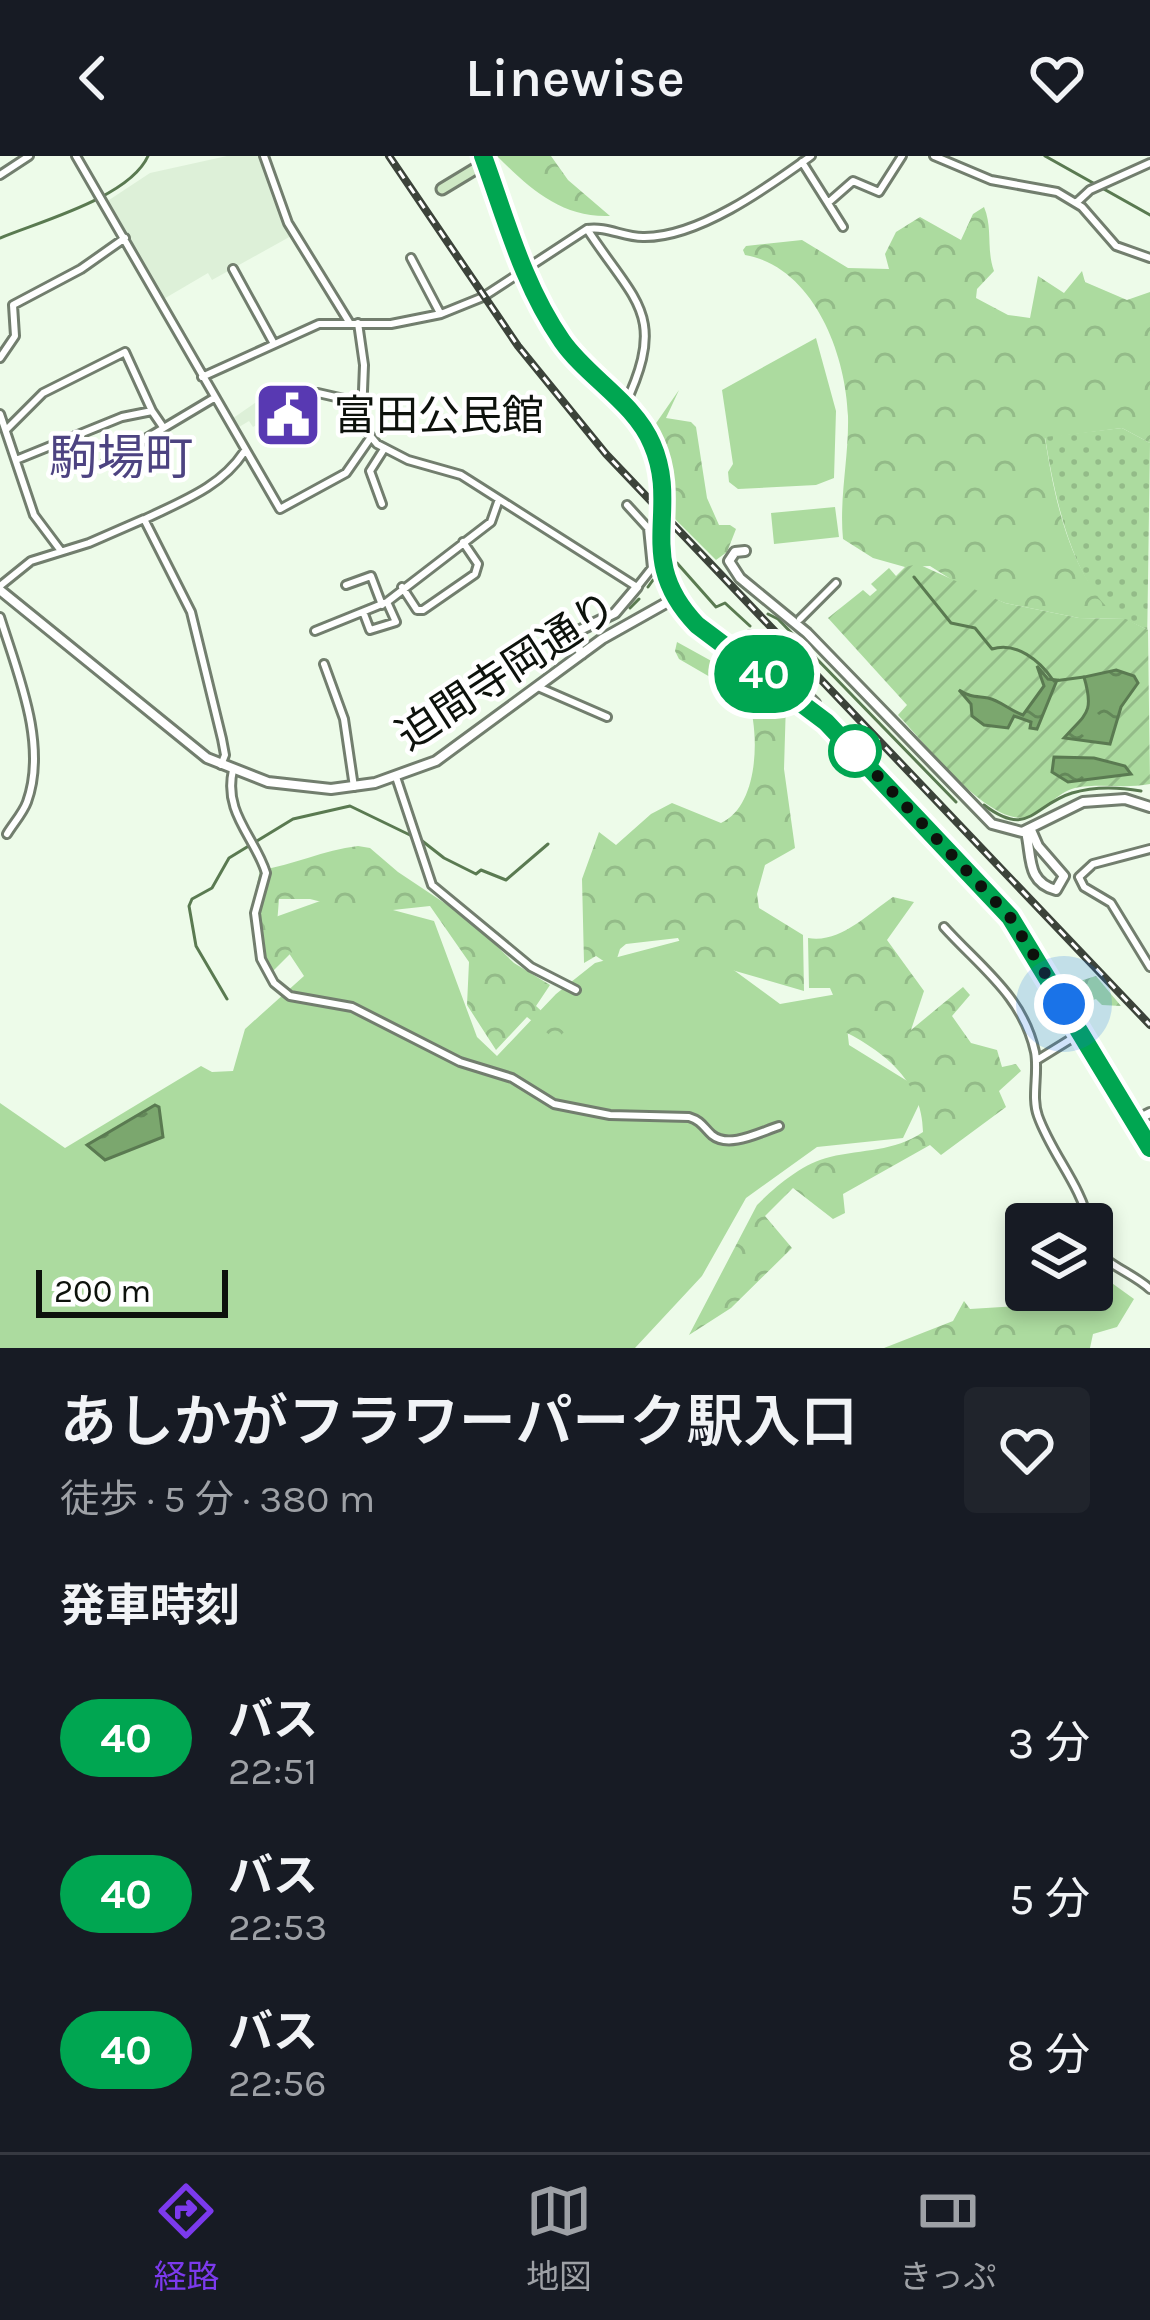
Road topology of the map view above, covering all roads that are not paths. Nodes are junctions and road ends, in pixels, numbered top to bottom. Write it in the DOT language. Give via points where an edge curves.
graph roads {
  1 [pos="29,156"];
  2 [pos="76,156"];
  3 [pos="264,156"];
  4 [pos="811,156"];
  5 [pos="902,156"];
  6 [pos="934,156"];
  7 [pos="484,159"];
  8 [pos="802,162"];
  9 [pos="1150,163"];
  10 [pos="0,176"];
  11 [pos="442,188"];
  12 [pos="829,202"];
  13 [pos="1076,203"];
  14 [pos="843,227"];
  15 [pos="587,229"];
  16 [pos="125,238"];
  17 [pos="410,258"];
  18 [pos="1150,258"];
  19 [pos="232,269"];
  20 [pos="524,272"];
  21 [pos="441,314"];
  22 [pos="353,322"];
  23 [pos="273,342"];
  24 [pos="0,358"];
  25 [pos="202,377"];
  26 [pos="214,398"];
  27 [pos="299,398"];
  28 [pos="362,403"];
  29 [pos="624,406"];
  30 [pos="152,411"];
  31 [pos="0,414"];
  32 [pos="163,428"];
  33 [pos="7,429"];
  34 [pos="370,437"];
  35 [pos="384,449"];
  36 [pos="244,452"];
  37 [pos="16,460"];
  38 [pos="104,464"];
  39 [pos="499,500"];
  40 [pos="382,504"];
  41 [pos="627,505"];
  42 [pos="144,519"];
  43 [pos="463,542"];
  44 [pos="61,551"];
  45 [pos="745,551"];
  46 [pos="836,583"];
  47 [pos="346,585"];
  48 [pos="402,587"];
  49 [pos="638,587"];
  50 [pos="0,588"];
  51 [pos="675,598"];
  52 [pos="384,603"];
  53 [pos="364,614"];
  54 [pos="0,617"];
  55 [pos="800,619"];
  56 [pos="315,631"];
  57 [pos="807,633"];
  58 [pos="750,634"];
  59 [pos="582,654"];
  60 [pos="324,664"];
  61 [pos="538,687"];
  62 [pos="815,712"];
  63 [pos="607,717"];
  64 [pos="221,765"];
  65 [pos="232,770"];
  66 [pos="396,777"];
  67 [pos="354,787"];
  68 [pos="1150,807"];
  69 [pos="1028,830"];
  70 [pos="7,834"];
  71 [pos="1150,849"];
  72 [pos="944,927"];
  73 [pos="1150,967"];
  74 [pos="577,990"];
  75 [pos="1081,1033"];
  76 [pos="1037,1060"];
  77 [pos="1150,1113"];
  78 [pos="1134,1121"];
  79 [pos="779,1126"];
  80 [pos="1150,1148"];
  81 [pos="1085,1203"];
  82 [pos="1113,1263"];
  83 [pos="1150,1289"];
  1 -- 10 [label="street"];
  2 -- 16 [label="street"];
  3 -- 22 [label="street" via="288,223"];
  4 -- 8 [label="street"];
  5 -- 12 [label="street" via="880,192 853,181"];
  6 -- 13 [label="street"];
  7 -- 11 [label="main road"];
  7 -- 20 [label="main road"];
  8 -- 12 [label="street"];
  8 -- 15 [label="street" via="726,212 659,236"];
  9 -- 13 [label="street"];
  12 -- 14 [label="street"];
  13 -- 18 [label="street" via="1117,246"];
  15 -- 20 [label="street"];
  15 -- 29 [label="street" via="644,316 640,365"];
  16 -- 24 [label="street" via="14,305 15,336"];
  16 -- 25 [label="street"];
  17 -- 21 [label="street"];
  19 -- 23 [label="street"];
  20 -- 21 [label="street"];
  20 -- 29 [label="main road" via="564,343"];
  21 -- 22 [label="street"];
  22 -- 23 [label="street" via="320,324"];
  22 -- 28 [label="street" via="364,365"];
  23 -- 25 [label="street"];
  25 -- 26 [label="street"];
  26 -- 32 [label="street"];
  26 -- 36 [label="street"];
  27 -- 28 [label="street" via="318,393"];
  28 -- 34 [label="street"];
  29 -- 51 [label="main road, bridge" via="654,446 663,569"];
  30 -- 32 [label="street"];
  30 -- 33 [label="street" via="125,352 43,393"];
  30 -- 37 [label="street"];
  31 -- 33 [label="street"];
  32 -- 38 [label="street"];
  33 -- 37 [label="street"];
  34 -- 35 [label="street"];
  34 -- 36 [label="street" via="346,473 280,509"];
  35 -- 39 [label="street" via="454,472"];
  35 -- 40 [label="street" via="370,471"];
  36 -- 42 [label="street" via="206,490"];
  37 -- 44 [label="street" via="37,521"];
  39 -- 43 [label="street" via="491,522"];
  39 -- 49 [label="street"];
  41 -- 49 [label="street" via="648,528 652,568"];
  42 -- 44 [label="street"];
  42 -- 64 [label="street" via="191,612"];
  43 -- 48 [label="street"];
  43 -- 48 [label="street" via="478,564 475,574 423,610"];
  44 -- 50 [label="street" via="31,561"];
  45 -- 57 [label="street" via="732,554 730,567"];
  46 -- 55 [label="street"];
  47 -- 52 [label="street" via="371,576"];
  48 -- 52 [label="street"];
  49 -- 59 [label="street" via="616,614 576,632"];
  50 -- 64 [label="street, 迫間寺岡通り"];
  51 -- 59 [label="street, 迫間寺岡通り"];
  51 -- 62 [label="main road" via="697,625"];
  52 -- 53 [label="street"];
  52 -- 53 [label="street" via="396,622 370,629"];
  53 -- 56 [label="street"];
  54 -- 70 [label="street" via="32,761 28,801"];
  55 -- 57 [label="street"];
  57 -- 69 [label="street" via="979,813 998,829"];
  58 -- 62 [label="street" via="816,703"];
  59 -- 61 [label="street, 迫間寺岡通り"];
  60 -- 67 [label="street" via="344,719"];
  61 -- 63 [label="street"];
  61 -- 66 [label="street, 迫間寺岡通り" via="456,750"];
  62 -- 75 [label="main road" via="1010,917"];
  64 -- 65 [label="street, 迫間寺岡通り"];
  65 -- 67 [label="street, 迫間寺岡通り" via="306,788"];
  65 -- 79 [label="street" via="236,816 266,873 255,913 261,959 290,996 352,1007 554,1104 689,1117 727,1142"];
  66 -- 67 [label="street, 迫間寺岡通り"];
  66 -- 74 [label="street" via="438,891 531,967"];
  68 -- 69 [label="street" via="1125,799 1083,802"];
  69 -- 69 [label="street" via="1064,876 1056,890 1031,870"];
  71 -- 73 [label="street" via="1093,864 1078,877 1111,903"];
  72 -- 76 [label="street" via="1012,999"];
  75 -- 76 [label="street"];
  75 -- 78 [label="main road"];
  76 -- 81 [label="street" via="1036,1113"];
  77 -- 78 [label="street"];
  78 -- 80 [label="main road"];
  82 -- 83 [label="street"];
}
